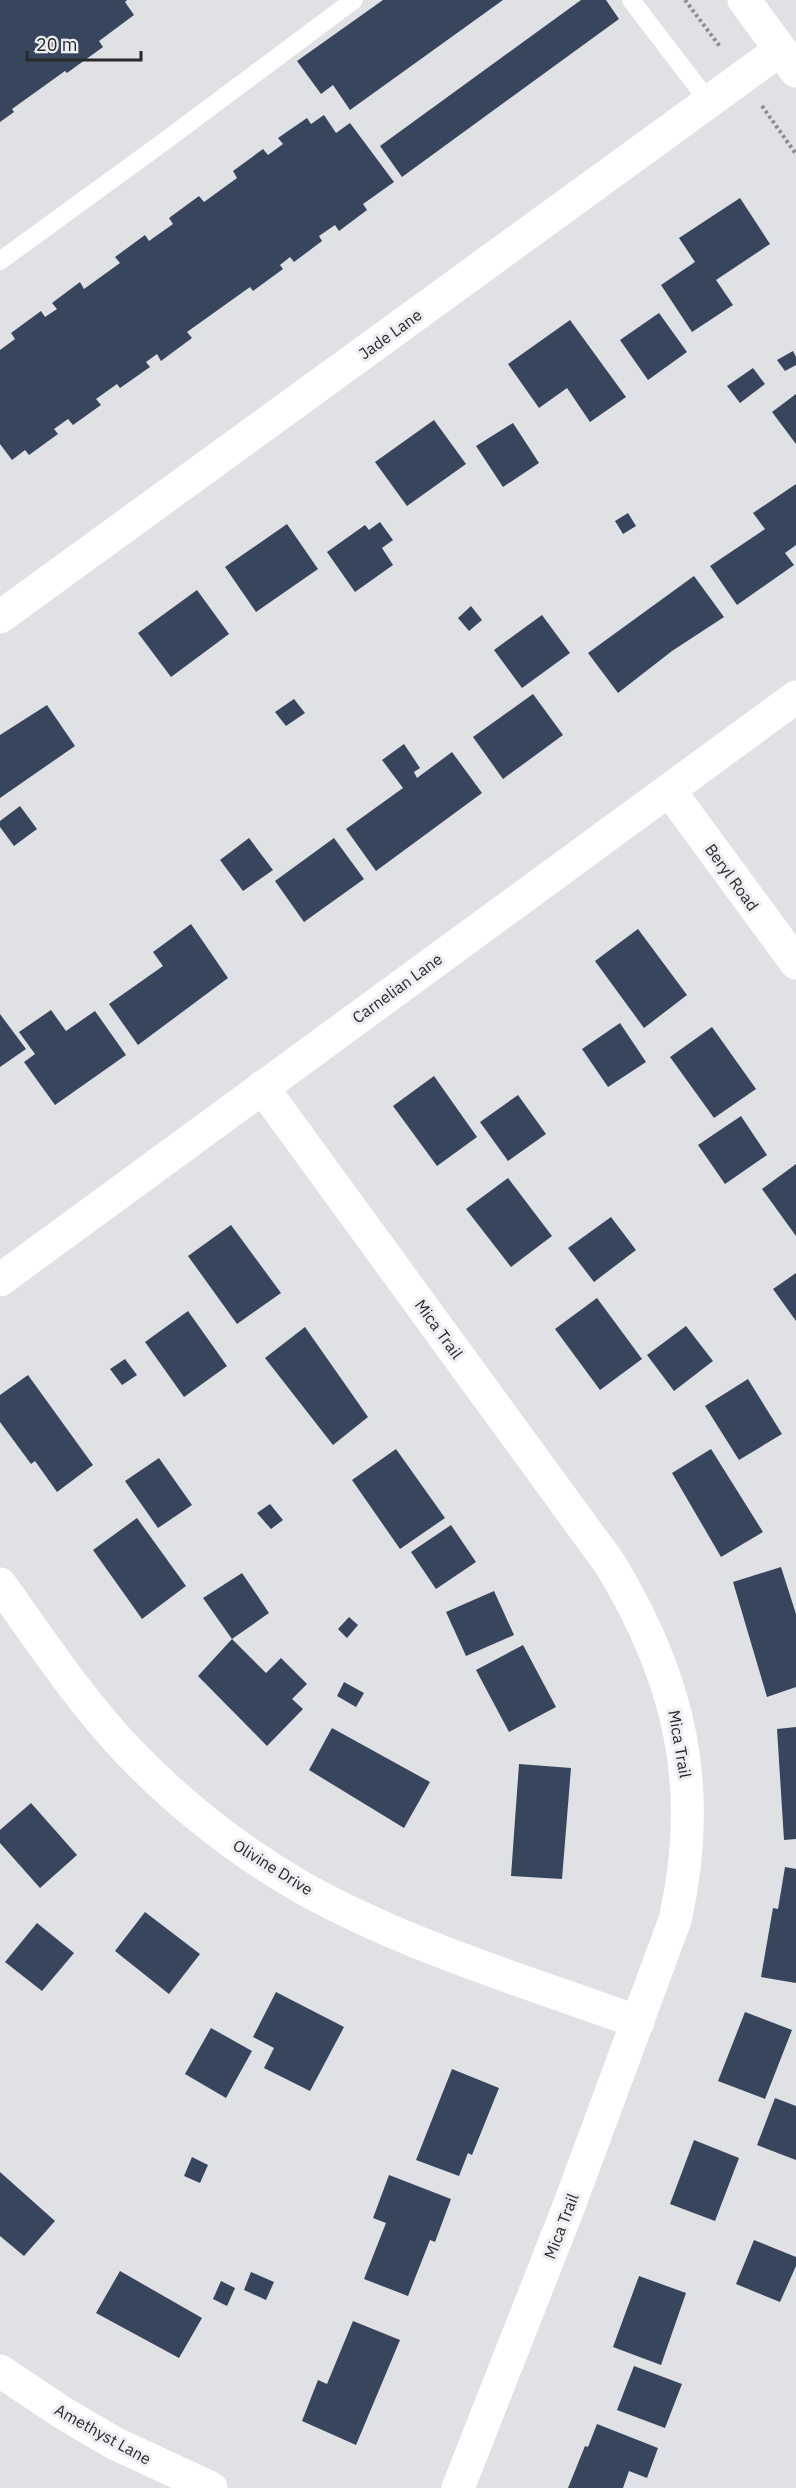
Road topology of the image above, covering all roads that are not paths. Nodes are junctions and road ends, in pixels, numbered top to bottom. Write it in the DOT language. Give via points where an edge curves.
graph roads {
  1 [pos="354,0"];
  2 [pos="631,0"];
  3 [pos="744,0"];
  4 [pos="788,61"];
  5 [pos="709,102"];
  6 [pos="0,261"];
  7 [pos="0,617"];
  8 [pos="796,697"];
  9 [pos="669,790"];
  10 [pos="796,963"];
  11 [pos="262,1087"];
  12 [pos="0,1280"];
  13 [pos="0,1584"];
  14 [pos="638,2022"];
  15 [pos="0,2371"];
  16 [pos="211,2488"];
  17 [pos="458,2488"];
  1 -- 6 [label="lane"];
  2 -- 5 [label="lane"];
  3 -- 4 [label="street"];
  4 -- 5 [label="street, Jade Lane"];
  5 -- 7 [label="street, Jade Lane"];
  8 -- 9 [label="street, Carnelian Lane"];
  9 -- 10 [label="street, Beryl Road"];
  9 -- 11 [label="street, Carnelian Lane"];
  11 -- 12 [label="street, Carnelian Lane"];
  11 -- 14 [label="street, Mica Trail" via="610,1564 657,1656 684,1754 686,1852 675,1920"];
  13 -- 14 [label="street, Olivine Drive" via="130,1754 239,1847 304,1888 382,1926"];
  14 -- 17 [label="street, Mica Trail"];
  15 -- 16 [label="street, Amethyst Lane" via="114,2443"];
}
